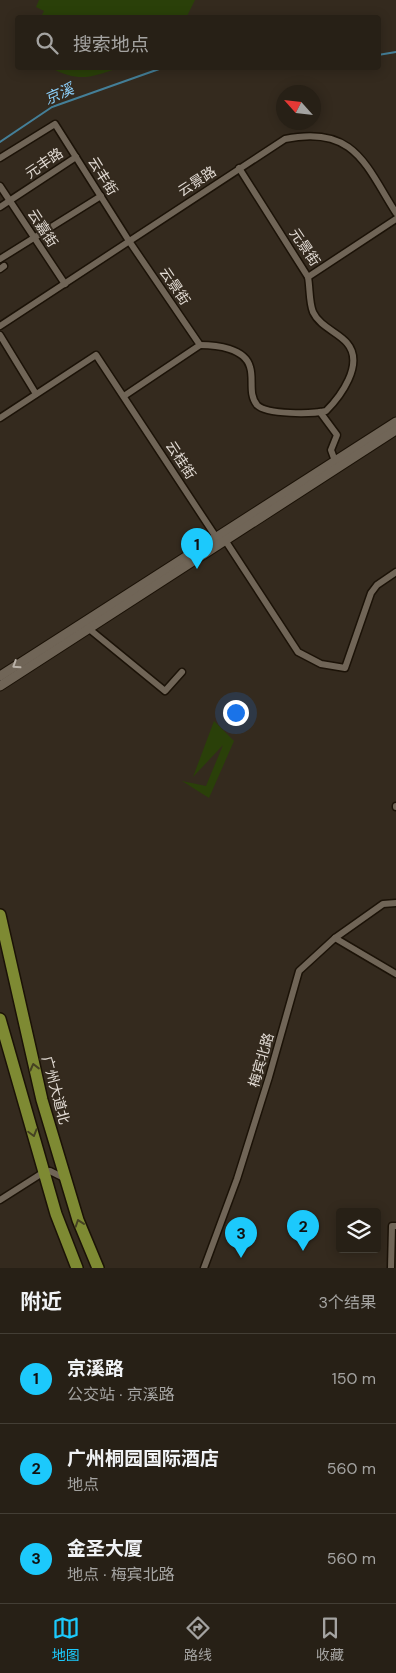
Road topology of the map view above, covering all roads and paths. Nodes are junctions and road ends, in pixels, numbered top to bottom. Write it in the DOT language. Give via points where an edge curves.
graph roads {
  1 [pos="55,124"];
  2 [pos="76,157"];
  3 [pos="0,158"];
  4 [pos="240,168"];
  5 [pos="0,186"];
  6 [pos="101,196"];
  7 [pos="10,201"];
  8 [pos="0,207"];
  9 [pos="396,213"];
  10 [pos="396,219"];
  11 [pos="34,237"];
  12 [pos="130,241"];
  13 [pos="0,259"];
  14 [pos="308,277"];
  15 [pos="64,284"];
  16 [pos="0,326"];
  17 [pos="0,335"];
  18 [pos="200,346"];
  19 [pos="36,394"];
  20 [pos="124,396"];
  21 [pos="320,412"];
  22 [pos="0,418"];
  23 [pos="396,422"];
  24 [pos="396,430"];
  25 [pos="335,461"];
  26 [pos="216,537"];
  27 [pos="225,540"];
  28 [pos="396,572"];
  29 [pos="88,628"];
  30 [pos="182,672"];
  31 [pos="0,676"];
  32 [pos="0,686"];
  33 [pos="396,902"];
  34 [pos="0,915"];
  35 [pos="335,938"];
  36 [pos="396,974"];
  37 [pos="0,1019"];
  38 [pos="44,1172"];
  39 [pos="65,1178"];
  40 [pos="0,1200"];
  41 [pos="396,1226"];
  42 [pos="77,1268"];
  43 [pos="98,1268"];
  44 [pos="204,1268"];
  45 [pos="391,1268"];
  1 -- 2 [label="street, 云丰街"];
  1 -- 3 [label="street, 元丰路"];
  2 -- 6 [label="street, 云丰街"];
  2 -- 7 [label="street, 元丰路"];
  4 -- 9 [label="street, 云景路" via="286,139 302,136 332,138 345,142 361,158"];
  4 -- 12 [label="street, 云景路"];
  4 -- 14 [label="street, 元景街"];
  5 -- 7 [label="street, 云嘉街"];
  6 -- 11 [label="street"];
  6 -- 12 [label="street, 云丰街"];
  7 -- 8 [label="street, 元丰路"];
  7 -- 11 [label="street, 云嘉街"];
  10 -- 14 [label="street, 元景街"];
  11 -- 13 [label="street"];
  11 -- 15 [label="street, 云嘉街"];
  12 -- 15 [label="street, 云景路"];
  12 -- 18 [label="street, 云景街"];
  14 -- 21 [label="street" via="313,312 348,344 352,357 352,370 340,397 326,411"];
  15 -- 16 [label="street, 云景路"];
  17 -- 19 [label="street"];
  18 -- 20 [label="street"];
  18 -- 21 [label="street" via="233,350 243,357 250,366 252,395 258,406 267,410"];
  19 -- 20 [label="street, 云桂街" via="96,355"];
  19 -- 22 [label="street, 云桂街"];
  20 -- 26 [label="street, 云桂街"];
  21 -- 25 [label="street" via="337,435 331,450"];
  23 -- 25 [label="main road"];
  24 -- 27 [label="main road"];
  25 -- 26 [label="main road"];
  26 -- 31 [label="main road, one-way"];
  27 -- 28 [label="street" via="298,652 322,664 345,668 371,594 377,585"];
  27 -- 29 [label="main road"];
  29 -- 30 [label="street" via="165,690"];
  29 -- 32 [label="main road"];
  33 -- 35 [label="street, 梅宾北路" via="383,904"];
  39 -- 34 [label="highway, 广州大道北, one-way" via="30,1053"];
  35 -- 36 [label="street"];
  35 -- 44 [label="street, 梅宾北路" via="299,971 243,1160"];
  37 -- 38 [label="highway, one-way"];
  38 -- 39 [label="street" via="50,1171"];
  38 -- 40 [label="street"];
  38 -- 42 [label="highway" via="60,1227"];
  43 -- 39 [label="highway, 广州大道北, one-way"];
  41 -- 45 [label="street" via="392,1226"];
}
